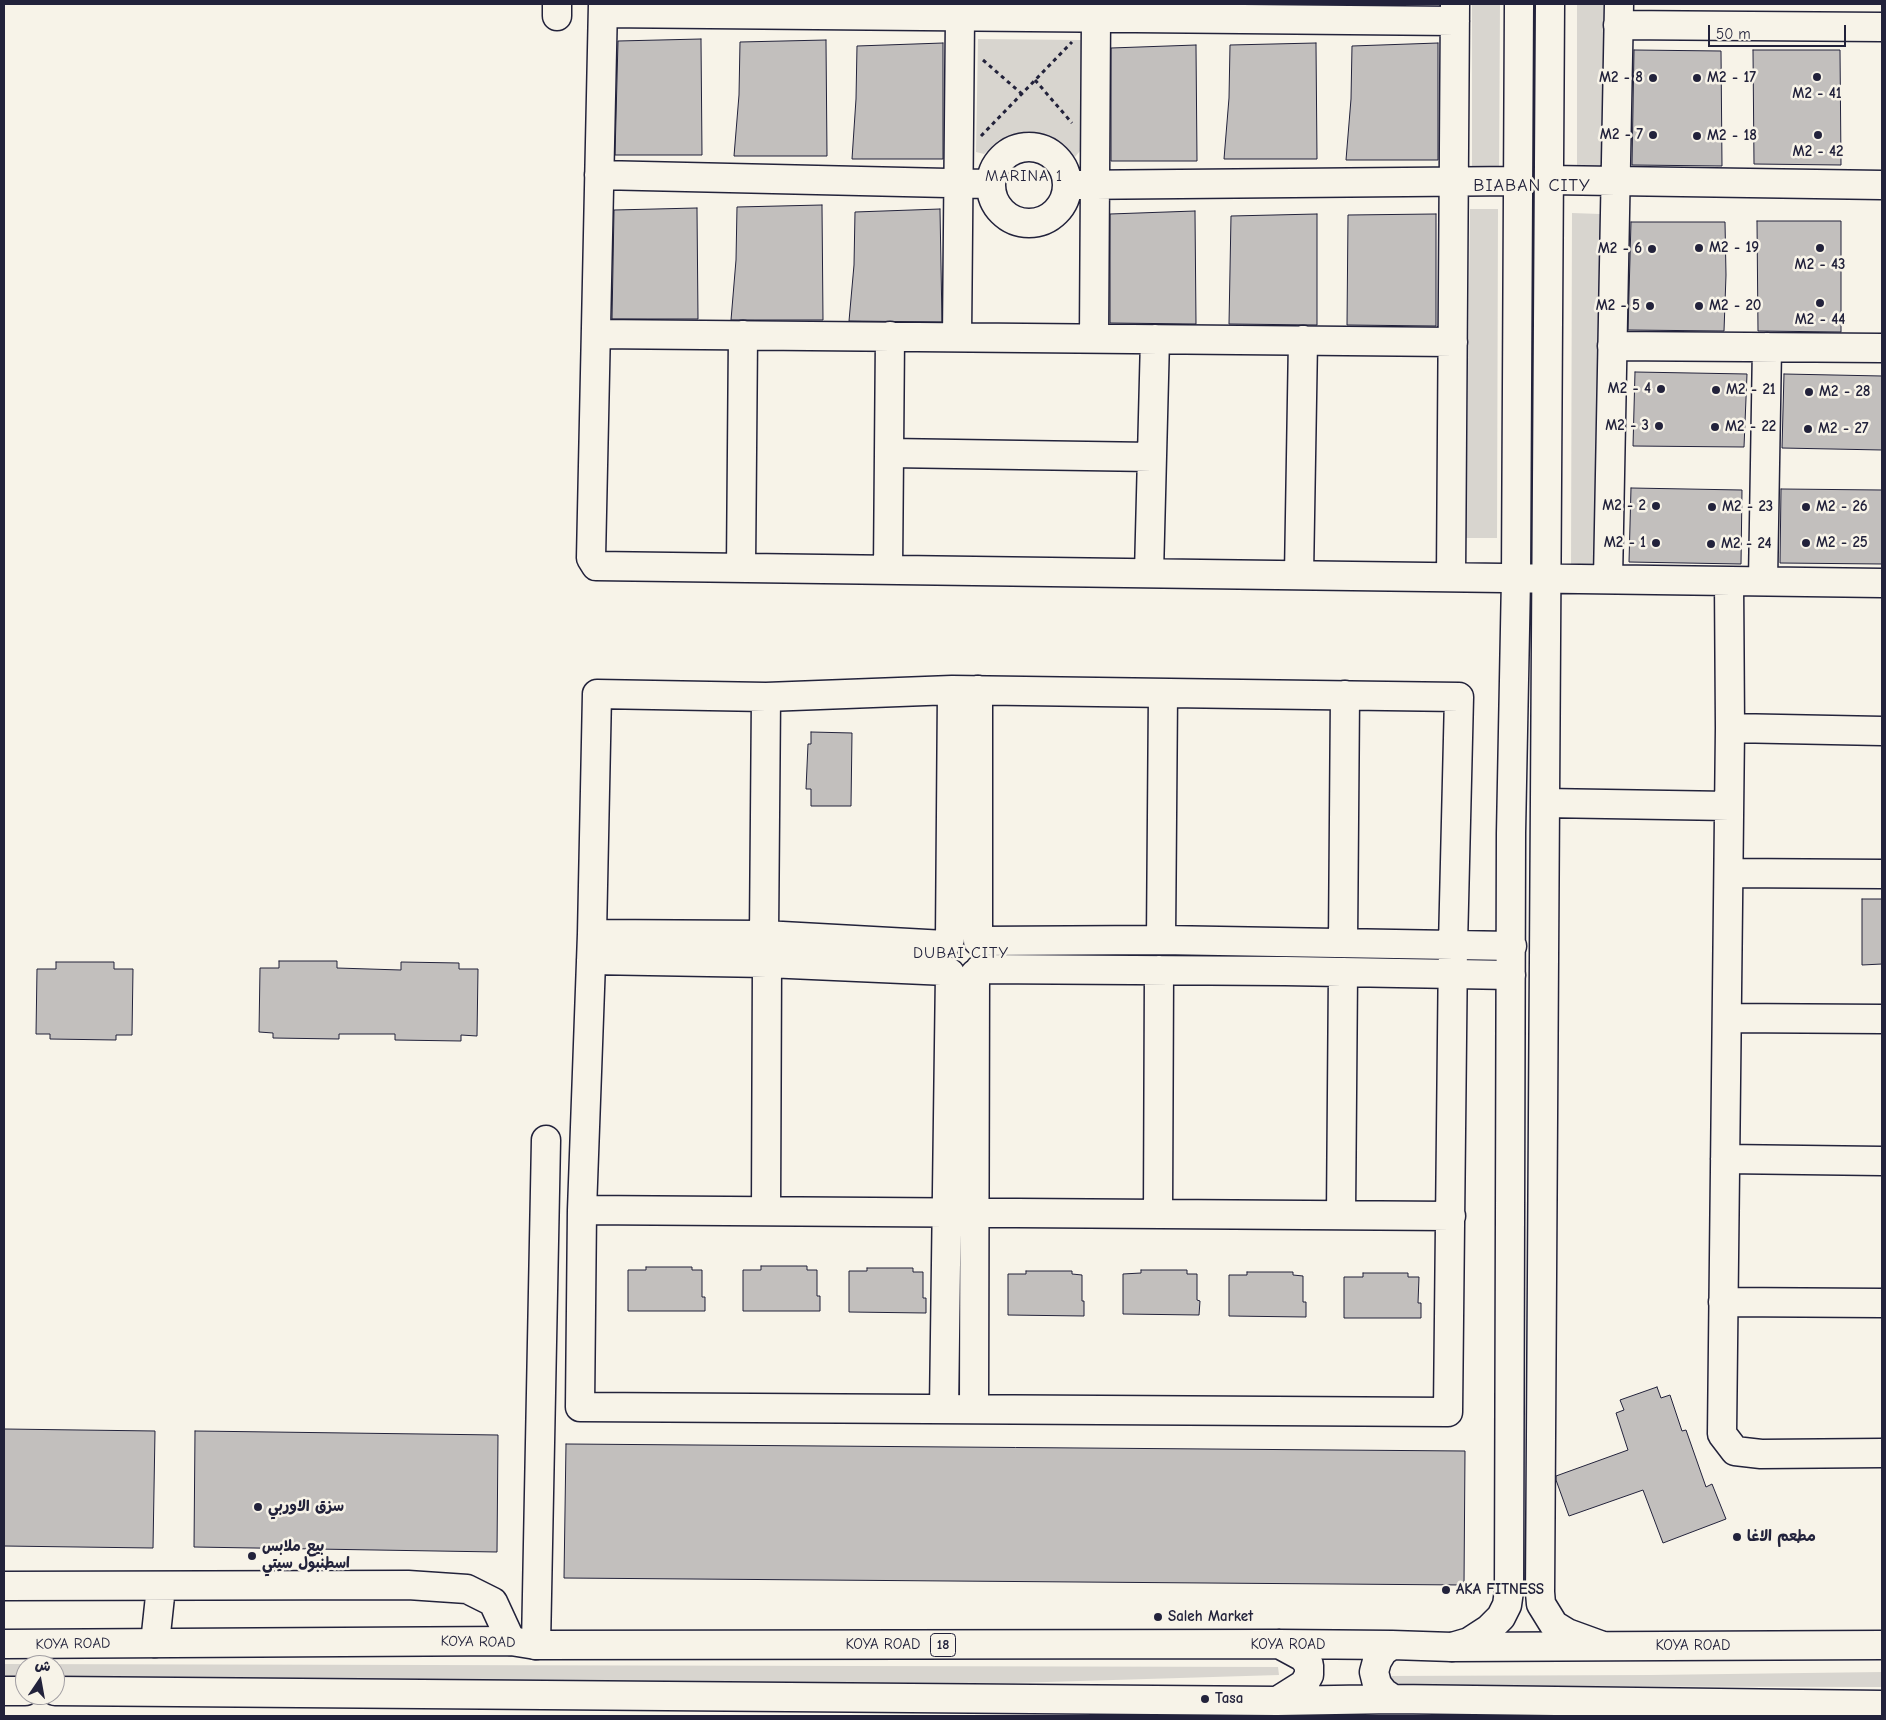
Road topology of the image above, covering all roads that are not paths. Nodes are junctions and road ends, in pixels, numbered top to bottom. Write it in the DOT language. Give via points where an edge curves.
graph roads {
  1 [pos="1519,4"];
  2 [pos="1550,4"];
  3 [pos="603,9"];
  4 [pos="746,9"];
  5 [pos="894,10"];
  6 [pos="1160,11"];
  7 [pos="1305,12"];
  8 [pos="1455,12"];
  9 [pos="1618,14"];
  10 [pos="1772,15"];
  11 [pos="1096,18"];
  12 [pos="1882,27"];
  13 [pos="960,28"];
  14 [pos="1519,31"];
  15 [pos="1550,31"];
  16 [pos="959,171"];
  17 [pos="599,175"];
  18 [pos="1549,180"];
  19 [pos="1518,181"];
  20 [pos="1615,181"];
  21 [pos="1454,182"];
  22 [pos="991,184"];
  23 [pos="1067,184"];
  24 [pos="1094,184"];
  25 [pos="1882,185"];
  26 [pos="596,334"];
  27 [pos="743,335"];
  28 [pos="890,336"];
  29 [pos="957,337"];
  30 [pos="1094,338"];
  31 [pos="1155,339"];
  32 [pos="1303,340"];
  33 [pos="1452,342"];
  34 [pos="1612,346"];
  35 [pos="1767,347"];
  36 [pos="1882,348"];
  37 [pos="890,453"];
  38 [pos="1152,457"];
  39 [pos="741,568"];
  40 [pos="888,570"];
  41 [pos="1149,573"];
  42 [pos="1299,575"];
  43 [pos="1451,577"];
  44 [pos="1516,578"];
  45 [pos="1547,578"];
  46 [pos="1608,579"];
  47 [pos="1729,580"];
  48 [pos="1763,581"];
  49 [pos="1882,583"];
  50 [pos="965,690"];
  51 [pos="1164,693"];
  52 [pos="1345,695"];
  53 [pos="766,697"];
  54 [pos="1730,728"];
  55 [pos="1882,731"];
  56 [pos="1544,803"];
  57 [pos="1729,806"];
  58 [pos="1544,832"];
  59 [pos="1511,833"];
  60 [pos="1728,873"];
  61 [pos="1882,874"];
  62 [pos="764,936"];
  63 [pos="1161,940"];
  64 [pos="978,941"];
  65 [pos="1285,942"];
  66 [pos="1343,943"];
  67 [pos="1453,945"];
  68 [pos="1512,946"];
  69 [pos="592,947"];
  70 [pos="958,962"];
  71 [pos="767,964"];
  72 [pos="1159,970"];
  73 [pos="1285,971"];
  74 [pos="1343,972"];
  75 [pos="1453,974"];
  76 [pos="1511,975"];
  77 [pos="1727,1018"];
  78 [pos="1882,1019"];
  79 [pos="546,1140"];
  80 [pos="1725,1159"];
  81 [pos="1882,1160"];
  82 [pos="582,1210"];
  83 [pos="766,1211"];
  84 [pos="946,1212"];
  85 [pos="974,1213"];
  86 [pos="1158,1214"];
  87 [pos="1341,1215"];
  88 [pos="1451,1216"];
  89 [pos="1723,1302"];
  90 [pos="1882,1304"];
  91 [pos="944,1409"];
  92 [pos="974,1409"];
  93 [pos="1882,1453"];
  94 [pos="4,1586"];
  95 [pos="161,1586"];
  96 [pos="1508,1599"];
  97 [pos="1541,1599"];
  98 [pos="155,1643"];
  99 [pos="523,1643"];
  100 [pos="4,1644"];
  101 [pos="1279,1644"];
  102 [pos="1392,1645"];
  103 [pos="1882,1645"];
  104 [pos="1452,1647"];
  105 [pos="1607,1647"];
  106 [pos="65,1691"];
  107 [pos="1393,1699"];
  108 [pos="1277,1701"];
  109 [pos="1882,1705"];
  1 -- 14 [label="main road"];
  2 -- 15 [label="main road"];
  3 -- 4 [label="main road"];
  3 -- 17 [label="main road"];
  4 -- 5 [label="main road"];
  5 -- 13 [label="main road"];
  6 -- 7 [label="main road"];
  6 -- 11 [label="main road"];
  7 -- 8 [label="main road"];
  8 -- 21 [label="main road"];
  9 -- 10 [label="main road"];
  9 -- 20 [label="main road"];
  10 -- 12 [label="main road"];
  11 -- 13 [label="main road"];
  11 -- 24 [label="main road"];
  13 -- 16 [label="main road"];
  14 -- 15 [label="main road"];
  14 -- 19 [label="main road"];
  15 -- 18 [label="main road"];
  16 -- 17 [label="main road"];
  16 -- 22 [label="main road"];
  16 -- 29 [label="main road"];
  17 -- 26 [label="main road"];
  18 -- 20 [label="main road"];
  18 -- 45 [label="main road"];
  19 -- 21 [label="main road"];
  19 -- 44 [label="main road"];
  20 -- 25 [label="main road"];
  20 -- 34 [label="main road"];
  21 -- 24 [label="main road"];
  21 -- 33 [label="main road"];
  22 -- 23 [label="main road" via="1002,158 1012,151 1037,148 1059,161"];
  22 -- 23 [label="main road" via="997,206 1006,215 1028,223 1051,216 1060,207"];
  23 -- 24 [label="main road"];
  24 -- 30 [label="main road"];
  26 -- 27 [label="main road"];
  26 -- 39 [label="main road" via="592,561 598,566"];
  27 -- 28 [label="main road"];
  27 -- 39 [label="main road"];
  28 -- 29 [label="main road"];
  28 -- 37 [label="main road"];
  29 -- 30 [label="main road"];
  30 -- 31 [label="main road"];
  31 -- 32 [label="main road"];
  31 -- 38 [label="main road"];
  32 -- 33 [label="main road"];
  32 -- 42 [label="main road"];
  33 -- 43 [label="main road"];
  34 -- 35 [label="main road"];
  34 -- 46 [label="main road"];
  35 -- 36 [label="main road"];
  35 -- 48 [label="main road"];
  37 -- 38 [label="main road"];
  37 -- 40 [label="main road"];
  38 -- 41 [label="main road"];
  39 -- 40 [label="main road"];
  40 -- 41 [label="main road"];
  41 -- 42 [label="main road"];
  42 -- 43 [label="main road"];
  43 -- 44 [label="main road"];
  44 -- 45 [label="main road"];
  44 -- 59 [label="main road"];
  45 -- 46 [label="main road"];
  45 -- 56 [label="main road"];
  46 -- 47 [label="main road"];
  47 -- 48 [label="main road"];
  47 -- 54 [label="main road"];
  48 -- 49 [label="main road"];
  50 -- 51 [label="main road"];
  50 -- 53 [label="main road"];
  50 -- 64 [label="main road"];
  50 -- 70 [label="main road"];
  51 -- 52 [label="main road"];
  51 -- 63 [label="main road"];
  52 -- 66 [label="main road"];
  52 -- 67 [label="main road" via="1459,697"];
  53 -- 62 [label="main road"];
  53 -- 69 [label="main road" via="598,694"];
  54 -- 55 [label="main road"];
  54 -- 57 [label="main road"];
  56 -- 57 [label="main road"];
  56 -- 58 [label="main road"];
  57 -- 60 [label="main road"];
  58 -- 59 [label="main road"];
  58 -- 97 [label="main road"];
  59 -- 68 [label="main road"];
  60 -- 61 [label="main road"];
  60 -- 77 [label="main road"];
  62 -- 69 [label="main road"];
  62 -- 70 [label="main road"];
  63 -- 64 [label="main road"];
  63 -- 65 [label="main road"];
  64 -- 70 [label="main road" via="984,952 983,964"];
  65 -- 66 [label="main road"];
  65 -- 73 [label="main road"];
  66 -- 67 [label="main road"];
  67 -- 68 [label="main road"];
  67 -- 75 [label="main road"];
  68 -- 76 [label="main road"];
  69 -- 71 [label="main road"];
  69 -- 82 [label="main road"];
  70 -- 71 [label="main road"];
  70 -- 72 [label="main road"];
  70 -- 84 [label="main road"];
  70 -- 85 [label="main road"];
  71 -- 83 [label="main road"];
  72 -- 73 [label="main road"];
  72 -- 86 [label="main road"];
  73 -- 74 [label="main road"];
  74 -- 75 [label="main road"];
  74 -- 87 [label="main road"];
  75 -- 76 [label="main road"];
  75 -- 88 [label="main road"];
  76 -- 96 [label="main road"];
  77 -- 78 [label="main road"];
  77 -- 80 [label="main road"];
  79 -- 99 [label="main road"];
  80 -- 81 [label="main road"];
  80 -- 89 [label="main road"];
  82 -- 83 [label="main road"];
  82 -- 91 [label="main road" via="580,1407"];
  83 -- 84 [label="main road"];
  84 -- 85 [label="main road"];
  84 -- 91 [label="main road"];
  85 -- 86 [label="main road"];
  85 -- 92 [label="main road"];
  86 -- 87 [label="main road"];
  87 -- 88 [label="main road"];
  88 -- 92 [label="main road" via="1448,1412"];
  89 -- 90 [label="main road"];
  89 -- 93 [label="main road" via="1722,1434 1734,1451 1761,1454"];
  91 -- 92 [label="main road"];
  94 -- 95 [label="main road"];
  95 -- 98 [label="main road"];
  95 -- 99 [label="main road" via="408,1584 467,1589 493,1602"];
  96 -- 97 [label="main road"];
  96 -- 104 [label="main road" via="1501,1616 1488,1630 1469,1642"];
  97 -- 105 [label="main road" via="1554,1625 1587,1642"];
  98 -- 99 [label="main road, KOYA ROAD / 18"];
  98 -- 100 [label="main road, KOYA ROAD / 18"];
  99 -- 101 [label="main road, KOYA ROAD / 18"];
  101 -- 102 [label="main road, KOYA ROAD / 18"];
  101 -- 108 [label="main road" via="1303,1657 1309,1675 1304,1684"];
  102 -- 104 [label="main road, KOYA ROAD / 18"];
  102 -- 107 [label="main road" via="1383,1651 1374,1672 1377,1684"];
  103 -- 105 [label="main road, KOYA ROAD / 18"];
  104 -- 105 [label="main road, KOYA ROAD / 18"];
  106 -- 108 [label="main road"];
  107 -- 108 [label="main road"];
  107 -- 109 [label="main road"];
}
